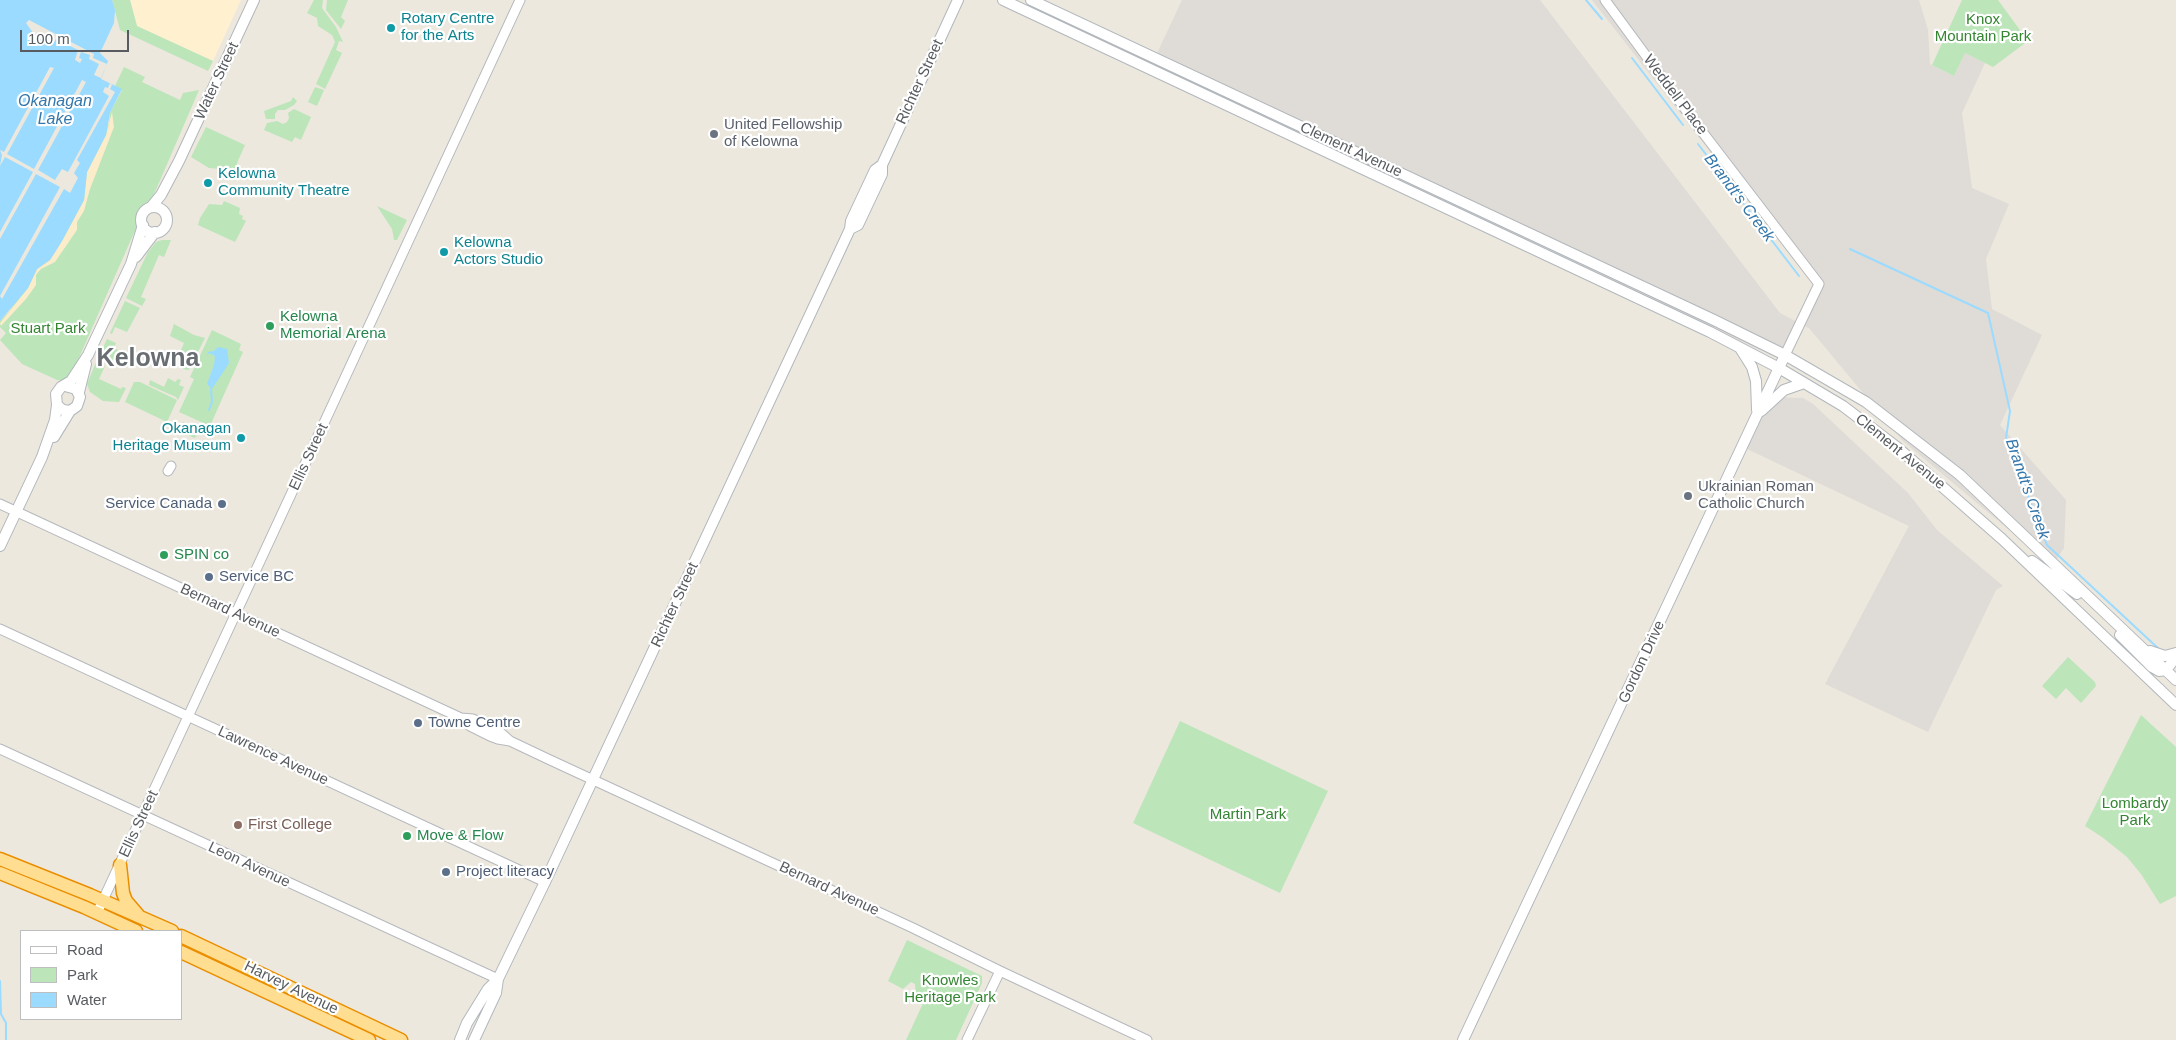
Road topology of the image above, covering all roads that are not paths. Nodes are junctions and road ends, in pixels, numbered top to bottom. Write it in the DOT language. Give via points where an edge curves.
graph roads {
  1 [pos="254,0"];
  2 [pos="520,0"];
  3 [pos="958,0"];
  4 [pos="1003,0"];
  5 [pos="1031,0"];
  6 [pos="1605,0"];
  7 [pos="179,161"];
  8 [pos="151,207"];
  9 [pos="164,211"];
  10 [pos="143,224"];
  11 [pos="155,232"];
  12 [pos="131,264"];
  13 [pos="1576,269"];
  14 [pos="1820,284"];
  15 [pos="1671,300"];
  16 [pos="1740,348"];
  17 [pos="88,355"];
  18 [pos="1785,355"];
  19 [pos="1779,368"];
  20 [pos="1804,384"];
  21 [pos="65,386"];
  22 [pos="79,392"];
  23 [pos="57,405"];
  24 [pos="70,411"];
  25 [pos="1757,416"];
  26 [pos="42,457"];
  27 [pos="0,504"];
  28 [pos="16,512"];
  29 [pos="2002,539"];
  30 [pos="0,546"];
  31 [pos="237,614"];
  32 [pos="0,629"];
  33 [pos="2145,649"];
  34 [pos="2176,654"];
  35 [pos="2176,658"];
  36 [pos="2166,670"];
  37 [pos="2176,680"];
  38 [pos="2176,705"];
  39 [pos="189,717"];
  40 [pos="0,749"];
  41 [pos="593,780"];
  42 [pos="143,816"];
  43 [pos="0,859"];
  44 [pos="120,865"];
  45 [pos="0,873"];
  46 [pos="545,882"];
  47 [pos="104,901"];
  48 [pos="97,913"];
  49 [pos="139,917"];
  50 [pos="134,930"];
  51 [pos="170,930"];
  52 [pos="182,936"];
  53 [pos="182,952"];
  54 [pos="1000,972"];
  55 [pos="498,979"];
  56 [pos="368,1040"];
  57 [pos="401,1040"];
  58 [pos="460,1040"];
  59 [pos="474,1040"];
  60 [pos="967,1040"];
  61 [pos="1147,1040"];
  62 [pos="1463,1040"];
  1 -- 7 [label="main road, Water Street"];
  2 -- 31 [label="street, Ellis Street"];
  3 -- 41 [label="main road, Richter Street" via="882,165 875,170 851,221 850,230"];
  4 -- 13 [label="main road, Clement Avenue"];
  5 -- 15 [label="main road, Clement Avenue"];
  6 -- 14 [label="street, Weddell Place"];
  7 -- 8 [label="main road, Water Street"];
  7 -- 9 [label="main road, Water Street"];
  8 -- 9 [label="main road"];
  8 -- 10 [label="main road" via="143,214"];
  9 -- 11 [label="main road" via="166,224"];
  10 -- 11 [label="main road" via="147,230"];
  10 -- 12 [label="main road"];
  11 -- 12 [label="main road"];
  12 -- 17 [label="main road"];
  13 -- 15 [label="main road, Clement Avenue" via="1584,268 1631,289"];
  13 -- 16 [label="main road, Clement Avenue"];
  14 -- 18 [label="street, Gordon Drive"];
  15 -- 18 [label="main road, Clement Avenue"];
  16 -- 19 [label="main road, Clement Avenue"];
  16 -- 25 [label="main road" via="1752,367 1756,382"];
  17 -- 21 [label="main road"];
  17 -- 22 [label="main road"];
  18 -- 19 [label="main road, Gordon Drive"];
  18 -- 33 [label="main road, Clement Avenue" via="1866,402 1960,474"];
  19 -- 20 [label="main road, Clement Avenue"];
  19 -- 25 [label="main road, Gordon Drive"];
  20 -- 25 [label="main road" via="1784,390"];
  20 -- 29 [label="main road, Clement Avenue" via="1843,406 1898,448"];
  21 -- 22 [label="main road"];
  21 -- 23 [label="main road" via="56,394"];
  22 -- 24 [label="main road" via="80,402"];
  23 -- 24 [label="main road"];
  23 -- 26 [label="main road"];
  24 -- 26 [label="main road"];
  25 -- 62 [label="main road, Gordon Drive"];
  26 -- 28 [label="main road"];
  27 -- 28 [label="street, Bernard Avenue"];
  28 -- 30 [label="main road"];
  28 -- 31 [label="street, Bernard Avenue"];
  29 -- 36 [label="main road" via="2070,587 2152,667"];
  29 -- 38 [label="main road, Clement Avenue"];
  31 -- 39 [label="street, Ellis Street"];
  31 -- 41 [label="street, Bernard Avenue" via="461,718 498,740 510,741"];
  32 -- 39 [label="street, Lawrence Avenue"];
  33 -- 34 [label="main road" via="2158,655"];
  33 -- 36 [label="main road, Clement Avenue"];
  35 -- 36 [label="main road"];
  36 -- 37 [label="main road, Clement Avenue"];
  39 -- 42 [label="street, Ellis Street"];
  39 -- 46 [label="street, Lawrence Avenue"];
  40 -- 42 [label="street, Leon Avenue"];
  41 -- 46 [label="main road, Richter Street"];
  41 -- 54 [label="street, Bernard Avenue" via="914,928"];
  42 -- 44 [label="street, Ellis Street"];
  42 -- 55 [label="street, Leon Avenue"];
  43 -- 47 [label="highway"];
  44 -- 47 [label="street, Ellis Street"];
  44 -- 49 [label="highway" via="123,893"];
  45 -- 48 [label="highway"];
  46 -- 55 [label="main road, Richter Street"];
  47 -- 48 [label="street, Ellis Street"];
  47 -- 49 [label="highway"];
  48 -- 50 [label="highway"];
  49 -- 51 [label="highway"];
  52 -- 57 [label="highway, Harvey Avenue"];
  53 -- 56 [label="highway, Harvey Avenue"];
  54 -- 60 [label="street"];
  54 -- 61 [label="street, Bernard Avenue"];
  55 -- 58 [label="main road, Richter Street" via="488,989"];
  55 -- 59 [label="main road, Richter Street" via="496,993"];
}
